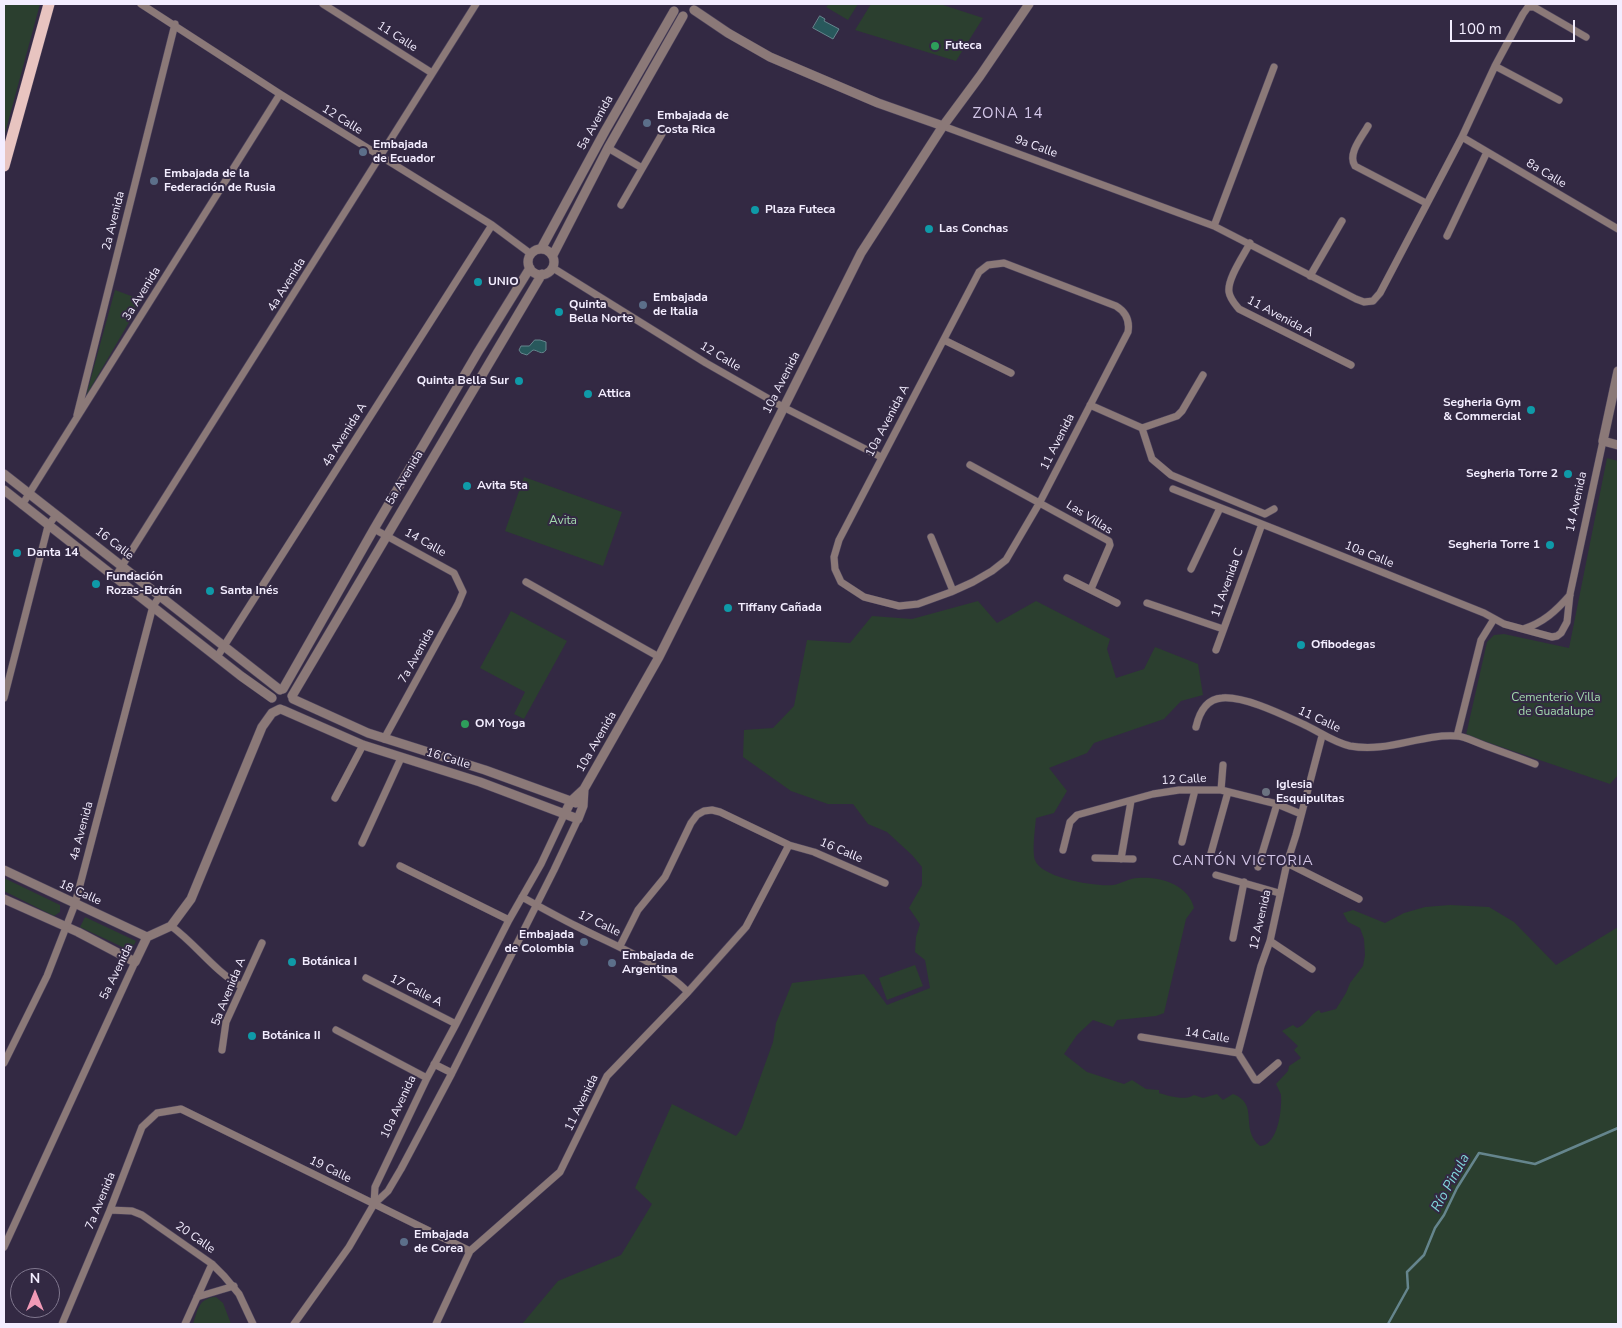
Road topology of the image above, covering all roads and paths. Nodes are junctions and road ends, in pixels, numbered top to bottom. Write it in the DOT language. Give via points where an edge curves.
graph roads {
  1 [pos="48,4"];
  2 [pos="142,4"];
  3 [pos="323,4"];
  4 [pos="476,4"];
  5 [pos="1029,4"];
  6 [pos="674,7"];
  7 [pos="694,7"];
  8 [pos="683,16"];
  9 [pos="174,24"];
  10 [pos="1586,38"];
  11 [pos="1495,66"];
  12 [pos="1274,67"];
  13 [pos="432,73"];
  14 [pos="280,94"];
  15 [pos="1559,100"];
  16 [pos="943,126"];
  17 [pos="1368,126"];
  18 [pos="662,134"];
  19 [pos="1462,137"];
  20 [pos="7,148"];
  21 [pos="608,148"];
  22 [pos="1487,152"];
  23 [pos="380,157"];
  24 [pos="4,166"];
  25 [pos="642,168"];
  26 [pos="1426,203"];
  27 [pos="621,205"];
  28 [pos="1342,221"];
  29 [pos="492,225"];
  30 [pos="1214,226"];
  31 [pos="1618,229"];
  32 [pos="1448,236"];
  33 [pos="1250,243"];
  34 [pos="541,249"];
  35 [pos="531,254"];
  36 [pos="553,255"];
  37 [pos="988,265"];
  38 [pos="530,268"];
  39 [pos="553,268"];
  40 [pos="542,274"];
  41 [pos="1310,276"];
  42 [pos="944,340"];
  43 [pos="1350,365"];
  44 [pos="1618,371"];
  45 [pos="1011,373"];
  46 [pos="1202,375"];
  47 [pos="1090,406"];
  48 [pos="783,407"];
  49 [pos="75,423"];
  50 [pos="1142,428"];
  51 [pos="1603,441"];
  52 [pos="1618,445"];
  53 [pos="881,457"];
  54 [pos="970,465"];
  55 [pos="4,474"];
  56 [pos="4,490"];
  57 [pos="1172,490"];
  58 [pos="29,494"];
  59 [pos="1040,502"];
  60 [pos="22,505"];
  61 [pos="1220,508"];
  62 [pos="1274,509"];
  63 [pos="56,515"];
  64 [pos="1262,524"];
  65 [pos="48,526"];
  66 [pos="374,529"];
  67 [pos="386,535"];
  68 [pos="931,537"];
  69 [pos="122,567"];
  70 [pos="1191,569"];
  71 [pos="115,577"];
  72 [pos="1067,578"];
  73 [pos="526,582"];
  74 [pos="460,583"];
  75 [pos="1090,589"];
  76 [pos="851,590"];
  77 [pos="954,591"];
  78 [pos="1570,594"];
  79 [pos="160,596"];
  80 [pos="1117,603"];
  81 [pos="1147,603"];
  82 [pos="153,606"];
  83 [pos="1494,619"];
  84 [pos="1224,629"];
  85 [pos="1523,629"];
  86 [pos="1557,636"];
  87 [pos="224,646"];
  88 [pos="1216,650"];
  89 [pos="218,657"];
  90 [pos="659,657"];
  91 [pos="282,690"];
  92 [pos="4,698"];
  93 [pos="292,698"];
  94 [pos="277,705"];
  95 [pos="1196,727"];
  96 [pos="1322,736"];
  97 [pos="1457,736"];
  98 [pos="384,738"];
  99 [pos="363,745"];
  100 [pos="402,758"];
  101 [pos="1535,764"];
  102 [pos="1223,765"];
  103 [pos="593,774"];
  104 [pos="584,789"];
  105 [pos="1195,790"];
  106 [pos="1224,791"];
  107 [pos="551,794"];
  108 [pos="335,798"];
  109 [pos="571,801"];
  110 [pos="1131,801"];
  111 [pos="1277,804"];
  112 [pos="583,806"];
  113 [pos="565,813"];
  114 [pos="1301,814"];
  115 [pos="578,819"];
  116 [pos="1182,842"];
  117 [pos="362,843"];
  118 [pos="789,845"];
  119 [pos="1063,850"];
  120 [pos="1211,853"];
  121 [pos="1095,858"];
  122 [pos="1121,859"];
  123 [pos="1133,859"];
  124 [pos="1286,863"];
  125 [pos="400,866"];
  126 [pos="1258,867"];
  127 [pos="4,870"];
  128 [pos="1216,875"];
  129 [pos="1244,882"];
  130 [pos="885,883"];
  131 [pos="1279,893"];
  132 [pos="522,897"];
  133 [pos="4,899"];
  134 [pos="1359,899"];
  135 [pos="75,904"];
  136 [pos="536,905"];
  137 [pos="509,920"];
  138 [pos="170,926"];
  139 [pos="66,928"];
  140 [pos="147,937"];
  141 [pos="1233,938"];
  142 [pos="1270,941"];
  143 [pos="262,943"];
  144 [pos="620,946"];
  145 [pos="135,962"];
  146 [pos="1312,969"];
  147 [pos="366,978"];
  148 [pos="241,986"];
  149 [pos="688,992"];
  150 [pos="456,1024"];
  151 [pos="336,1030"];
  152 [pos="1141,1037"];
  153 [pos="222,1050"];
  154 [pos="1238,1053"];
  155 [pos="4,1063"];
  156 [pos="1278,1063"];
  157 [pos="434,1064"];
  158 [pos="452,1073"];
  159 [pos="427,1078"];
  160 [pos="181,1109"];
  161 [pos="374,1204"];
  162 [pos="110,1210"];
  163 [pos="4,1247"];
  164 [pos="470,1251"];
  165 [pos="212,1264"];
  166 [pos="234,1286"];
  167 [pos="197,1297"];
  168 [pos="246,1312"];
  169 [pos="62,1324"];
  170 [pos="185,1324"];
  171 [pos="247,1324"];
  172 [pos="253,1324"];
  173 [pos="294,1324"];
  174 [pos="436,1324"];
  1 -- 20 [label="main road"];
  2 -- 9 [label="street, 12 Calle"];
  3 -- 13 [label="street, 11 Calle"];
  4 -- 13 [label="street, 4a Avenida"];
  5 -- 16 [label="street, 10a Avenida"];
  6 -- 8 [label="street"];
  6 -- 34 [label="street, 5a Avenida"];
  7 -- 8 [label="street" via="689,15"];
  7 -- 16 [label="street, 9a Calle" via="728,33 770,57 878,103"];
  8 -- 21 [label="street, 5a Avenida"];
  9 -- 14 [label="street, 12 Calle"];
  9 -- 49 [label="street, 2a Avenida"];
  10 -- 11 [label="street" via="1534,7 1528,7"];
  11 -- 15 [label="street"];
  11 -- 19 [label="street"];
  12 -- 30 [label="street"];
  13 -- 23 [label="street, 4a Avenida"];
  14 -- 23 [label="street, 12 Calle"];
  14 -- 49 [label="street, 3a Avenida"];
  16 -- 30 [label="street, 9a Calle"];
  16 -- 48 [label="street, 10a Avenida" via="861,253"];
  17 -- 26 [label="street" via="1352,156 1354,166"];
  18 -- 25 [label="street"];
  19 -- 22 [label="street, 8a Calle"];
  19 -- 26 [label="street"];
  20 -- 24 [label="main road"];
  21 -- 25 [label="street"];
  21 -- 36 [label="street, 5a Avenida"];
  22 -- 31 [label="street, 8a Calle"];
  22 -- 32 [label="street"];
  23 -- 29 [label="street, 12 Calle"];
  23 -- 69 [label="street, 4a Avenida"];
  25 -- 27 [label="street"];
  26 -- 41 [label="street, 9a Calle" via="1380,293 1372,302 1356,299"];
  28 -- 41 [label="street"];
  29 -- 35 [label="street, 12 Calle"];
  29 -- 87 [label="street, 4a Avenida A"];
  30 -- 33 [label="street, 9a Calle"];
  33 -- 41 [label="street, 9a Calle"];
  33 -- 43 [label="street, 11 Avenida A" via="1228,291 1239,309"];
  34 -- 35 [label="street"];
  34 -- 36 [label="street"];
  35 -- 38 [label="street"];
  36 -- 39 [label="street"];
  37 -- 42 [label="street, 10a Avenida A" via="979,272"];
  37 -- 47 [label="street, 11 Avenida" via="1004,263 1122,310 1129,324 1128,332"];
  38 -- 40 [label="street"];
  38 -- 66 [label="street, 5a Avenida"];
  39 -- 40 [label="street"];
  39 -- 48 [label="street, 12 Calle"];
  40 -- 67 [label="street, 5a Avenida"];
  42 -- 45 [label="street"];
  42 -- 53 [label="street, 10a Avenida A"];
  44 -- 51 [label="street, 14 Avenida"];
  46 -- 50 [label="street" via="1177,416"];
  47 -- 50 [label="street"];
  47 -- 59 [label="street, 11 Avenida"];
  48 -- 53 [label="street, 12 Calle"];
  48 -- 90 [label="street, 10a Avenida"];
  49 -- 58 [label="street, 3a Avenida"];
  50 -- 62 [label="street" via="1152,459 1171,475 1265,514"];
  51 -- 52 [label="street"];
  51 -- 78 [label="street, 14 Avenida"];
  53 -- 76 [label="street, 10a Avenida A" via="839,540 834,557 841,582"];
  54 -- 59 [label="street"];
  55 -- 58 [label="street, 16 Calle"];
  56 -- 60 [label="street, 16 Calle"];
  57 -- 61 [label="street, 10a Calle"];
  58 -- 60 [label="street, 3a Avenida"];
  58 -- 63 [label="street, 16 Calle"];
  59 -- 75 [label="street, Las Villas" via="1109,541"];
  59 -- 77 [label="street, 11 Avenida" via="1006,560 992,572"];
  60 -- 65 [label="street, 16 Calle"];
  61 -- 64 [label="street, 10a Calle"];
  61 -- 70 [label="street"];
  63 -- 65 [label="street"];
  63 -- 69 [label="street, 16 Calle"];
  64 -- 83 [label="street, 10a Calle"];
  64 -- 84 [label="street, 11 Avenida C"];
  65 -- 71 [label="street, 16 Calle"];
  65 -- 92 [label="street"];
  66 -- 67 [label="street, 14 Calle"];
  66 -- 91 [label="street, 5a Avenida"];
  67 -- 74 [label="street, 14 Calle" via="454,573"];
  67 -- 93 [label="street, 5a Avenida"];
  68 -- 77 [label="street"];
  69 -- 71 [label="street, 4a Avenida"];
  69 -- 79 [label="street, 16 Calle"];
  71 -- 82 [label="street, 16 Calle"];
  72 -- 75 [label="street"];
  73 -- 90 [label="street"];
  74 -- 98 [label="street, 7a Avenida" via="463,592 458,604"];
  75 -- 80 [label="street"];
  76 -- 77 [label="street, 11 Avenida" via="864,597 899,606 918,604"];
  78 -- 85 [label="street" via="1548,618"];
  78 -- 86 [label="street, 14 Avenida" via="1567,622"];
  79 -- 82 [label="street, 4a Avenida"];
  79 -- 87 [label="street, 16 Calle"];
  81 -- 84 [label="street"];
  82 -- 89 [label="street, 16 Calle"];
  82 -- 135 [label="street, 4a Avenida"];
  83 -- 85 [label="street, 10a Calle"];
  83 -- 97 [label="street" via="1481,640"];
  84 -- 88 [label="street, 11 Avenida C"];
  85 -- 86 [label="street, 10a Calle"];
  87 -- 89 [label="street, 4a Avenida A"];
  87 -- 91 [label="street, 16 Calle"];
  89 -- 94 [label="street, 16 Calle"];
  90 -- 103 [label="street, 10a Avenida"];
  91 -- 93 [label="street" via="287,690"];
  91 -- 94 [label="street" via="274,694"];
  93 -- 94 [label="street" via="290,706"];
  93 -- 98 [label="street, 16 Calle"];
  94 -- 99 [label="street, 16 Calle"];
  94 -- 138 [label="street, 5a Avenida" via="255,744 191,899"];
  95 -- 96 [label="street, 11 Calle" via="1199,714 1209,703 1220,698 1233,698 1297,722"];
  96 -- 97 [label="street, 11 Calle" via="1349,745 1376,748"];
  96 -- 114 [label="street, 12 Avenida"];
  97 -- 101 [label="street, 11 Calle"];
  98 -- 107 [label="street, 16 Calle"];
  99 -- 100 [label="street, 16 Calle"];
  99 -- 108 [label="street"];
  100 -- 113 [label="street, 16 Calle"];
  100 -- 117 [label="street"];
  102 -- 106 [label="street"];
  103 -- 104 [label="street, 10a Avenida"];
  103 -- 107 [label="street" via="572,792"];
  104 -- 109 [label="street, 10a Avenida"];
  104 -- 112 [label="street, 10a Avenida"];
  105 -- 106 [label="street, 12 Calle"];
  105 -- 110 [label="street, 12 Calle" via="1167,791"];
  105 -- 116 [label="street"];
  106 -- 111 [label="street, 12 Calle"];
  106 -- 120 [label="street"];
  107 -- 109 [label="street, 16 Calle"];
  109 -- 112 [label="street, 16 Calle"];
  109 -- 113 [label="street, 10a Avenida"];
  110 -- 119 [label="street, 12 Calle" via="1077,815 1070,822"];
  110 -- 122 [label="street"];
  111 -- 114 [label="street, 12 Calle"];
  111 -- 126 [label="street"];
  112 -- 115 [label="street, 10a Avenida"];
  113 -- 115 [label="street, 16 Calle"];
  113 -- 132 [label="street, 10a Avenida"];
  114 -- 124 [label="street, 12 Avenida"];
  115 -- 136 [label="street, 10a Avenida"];
  118 -- 130 [label="street, 16 Calle" via="814,852"];
  118 -- 144 [label="street, 16 Calle" via="720,812 704,811 697,815 665,877 638,910"];
  118 -- 149 [label="street, 11 Avenida" via="746,927"];
  121 -- 122 [label="street"];
  122 -- 123 [label="street"];
  124 -- 131 [label="street, 12 Avenida"];
  124 -- 134 [label="street"];
  125 -- 137 [label="street"];
  127 -- 135 [label="street, 18 Calle"];
  128 -- 129 [label="street"];
  129 -- 131 [label="street"];
  129 -- 141 [label="street"];
  131 -- 142 [label="street, 12 Avenida"];
  132 -- 136 [label="street, 17 Calle"];
  132 -- 137 [label="street, 10a Avenida"];
  133 -- 139 [label="street"];
  135 -- 139 [label="street, 4a Avenida"];
  135 -- 140 [label="street, 18 Calle"];
  136 -- 144 [label="street, 17 Calle"];
  136 -- 158 [label="street, 10a Avenida"];
  137 -- 150 [label="street, 10a Avenida"];
  138 -- 140 [label="street, 5a Avenida"];
  138 -- 148 [label="street"];
  139 -- 145 [label="street"];
  139 -- 155 [label="street, 4a Avenida" via="47,976"];
  140 -- 145 [label="street, 5a Avenida"];
  142 -- 146 [label="street"];
  142 -- 154 [label="street, 12 Avenida"];
  143 -- 148 [label="street, 5a Avenida A"];
  144 -- 149 [label="street, 17 Calle" via="676,980"];
  145 -- 163 [label="street, 5a Avenida"];
  147 -- 150 [label="street, 17 Calle A"];
  148 -- 153 [label="street, 5a Avenida A" via="226,1022"];
  149 -- 164 [label="street, 11 Avenida" via="607,1076 560,1172"];
  150 -- 157 [label="street, 10a Avenida"];
  151 -- 159 [label="street"];
  152 -- 154 [label="street, 14 Calle"];
  154 -- 156 [label="street, 14 Calle" via="1255,1080 1260,1080"];
  157 -- 158 [label="street"];
  157 -- 159 [label="street, 10a Avenida"];
  158 -- 161 [label="street, 10a Avenida" via="388,1191"];
  159 -- 161 [label="street, 10a Avenida" via="376,1186"];
  160 -- 161 [label="street, 19 Calle"];
  160 -- 162 [label="street, 7a Avenida" via="156,1113 142,1128"];
  161 -- 164 [label="street, 19 Calle"];
  161 -- 173 [label="street, 10a Avenida" via="349,1247"];
  162 -- 165 [label="street, 20 Calle" via="142,1214"];
  162 -- 169 [label="street, 7a Avenida"];
  164 -- 174 [label="street, 11 Avenida"];
  165 -- 166 [label="street, 20 Calle"];
  165 -- 167 [label="street"];
  166 -- 167 [label="street"];
  166 -- 168 [label="street, 20 Calle"];
  167 -- 170 [label="street"];
  168 -- 171 [label="street, 20 Calle"];
  168 -- 172 [label="street, 20 Calle"];
}
